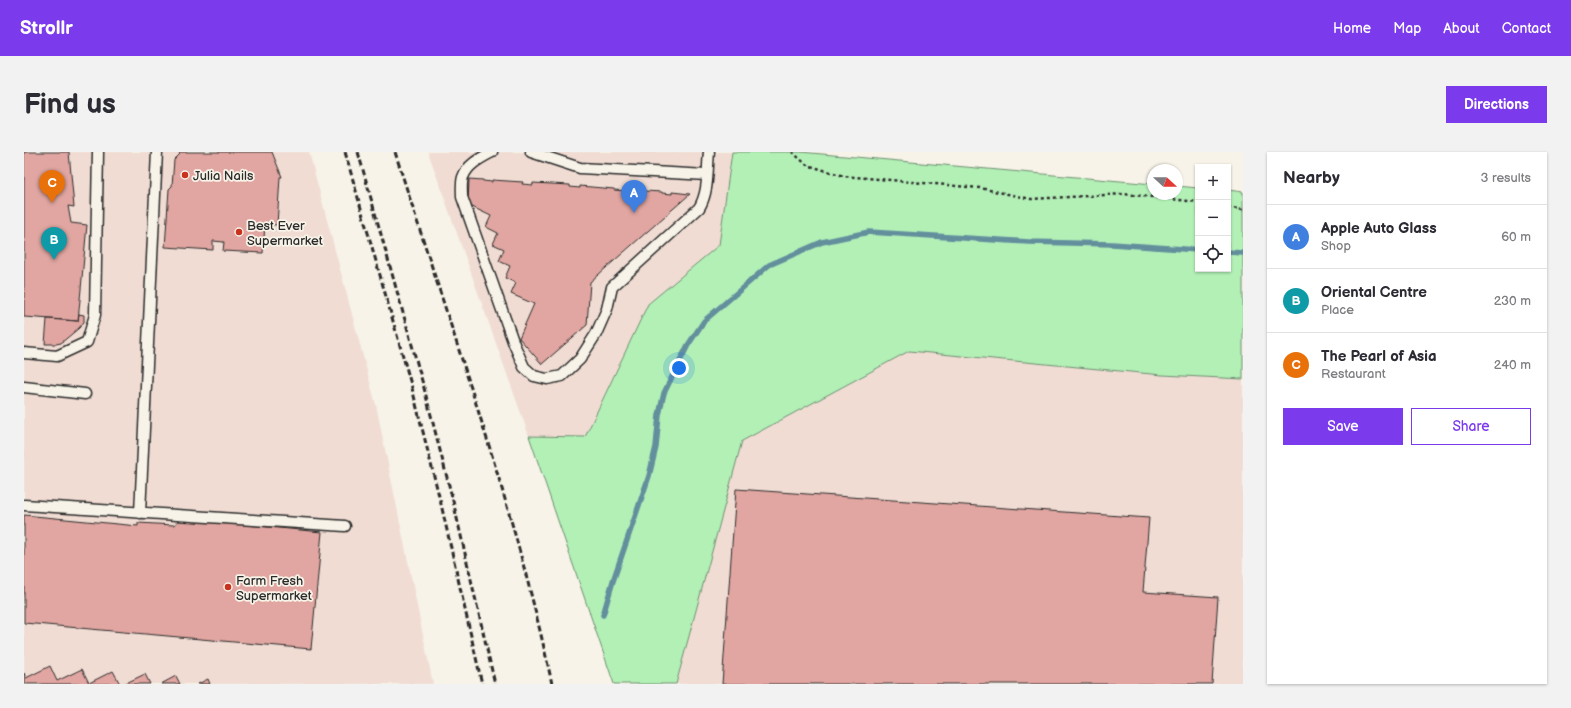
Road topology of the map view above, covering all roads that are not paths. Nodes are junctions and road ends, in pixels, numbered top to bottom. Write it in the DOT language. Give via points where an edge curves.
graph roads {
  1 [pos="98,152"];
  2 [pos="157,152"];
  3 [pos="492,152"];
  4 [pos="531,152"];
  5 [pos="709,152"];
  6 [pos="707,176"];
  7 [pos="24,352"];
  8 [pos="24,388"];
  9 [pos="85,394"];
  10 [pos="24,505"];
  11 [pos="140,513"];
  12 [pos="345,526"];
  1 -- 7 [label="lane" via="95,315 87,342 57,356"];
  2 -- 11 [label="lane"];
  3 -- 6 [label="lane" via="470,166 463,178 462,197 524,367 534,376 547,379 562,376 580,359 596,334 607,309 612,287 699,208 704,201"];
  4 -- 6 [label="lane" via="580,168"];
  5 -- 6 [label="lane"];
  8 -- 9 [label="lane"];
  10 -- 11 [label="lane"];
  11 -- 12 [label="lane"];
}
